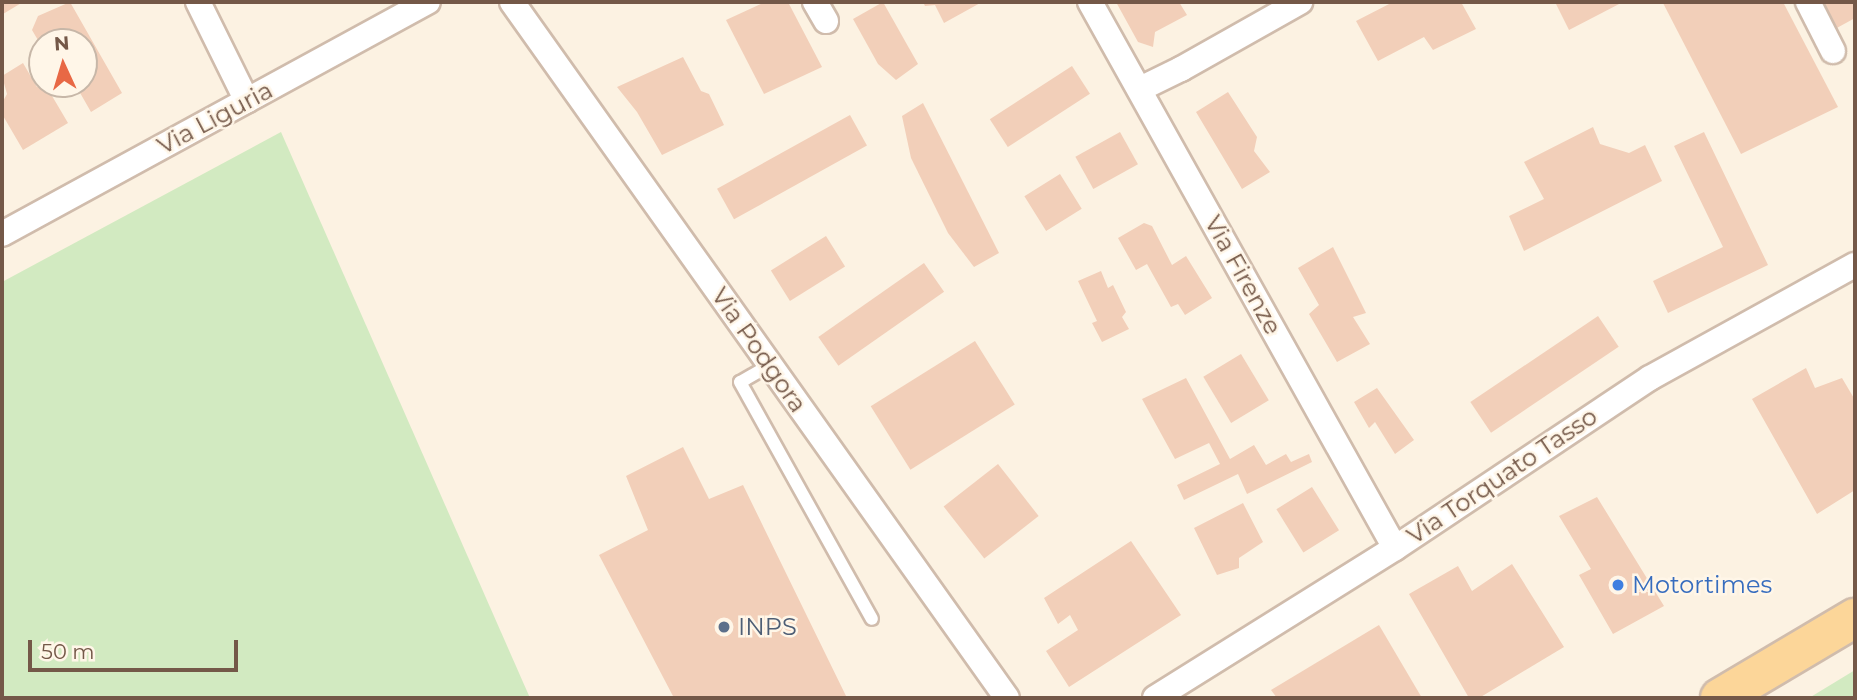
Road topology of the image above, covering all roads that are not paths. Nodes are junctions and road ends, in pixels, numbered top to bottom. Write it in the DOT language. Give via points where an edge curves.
graph roads {
  1 [pos="198,2"];
  2 [pos="428,2"];
  3 [pos="512,2"];
  4 [pos="1090,2"];
  5 [pos="1300,2"];
  6 [pos="1808,2"];
  7 [pos="1833,51"];
  8 [pos="1140,89"];
  9 [pos="247,101"];
  10 [pos="2,234"];
  11 [pos="1855,265"];
  12 [pos="770,365"];
  13 [pos="1395,548"];
  14 [pos="1855,618"];
  15 [pos="872,619"];
  16 [pos="1007,698"];
  17 [pos="1155,698"];
  18 [pos="1720,698"];
  1 -- 9 [label="street"];
  2 -- 9 [label="street, Via Liguria"];
  3 -- 12 [label="street, Via Podgora"];
  4 -- 8 [label="street, Via Firenze"];
  5 -- 8 [label="street"];
  6 -- 7 [label="street"];
  8 -- 13 [label="street, Via Firenze"];
  9 -- 10 [label="street, Via Liguria"];
  11 -- 13 [label="street, Via Torquato Tasso" via="1650,378"];
  12 -- 15 [label="lane" via="740,382"];
  12 -- 16 [label="street, Via Podgora"];
  13 -- 17 [label="street, Via Torquato Tasso"];
  14 -- 18 [label="main road"];
}
